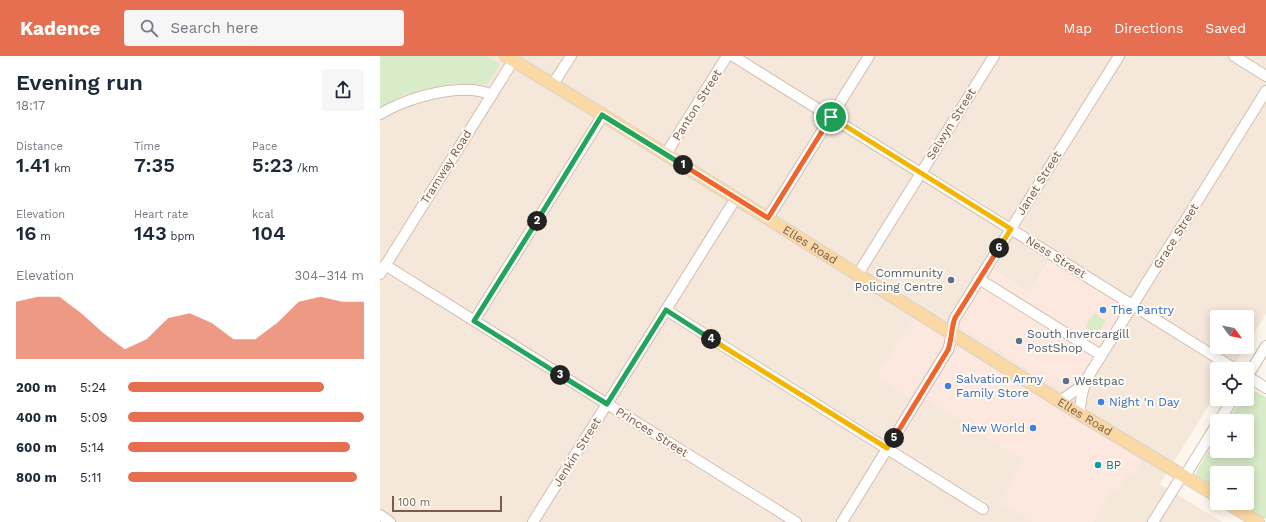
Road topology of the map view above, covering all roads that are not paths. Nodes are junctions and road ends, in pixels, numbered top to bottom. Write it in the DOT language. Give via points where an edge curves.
graph roads {
  1 [pos="571,56"];
  2 [pos="728,56"];
  3 [pos="733,56"];
  4 [pos="869,56"];
  5 [pos="994,56"];
  6 [pos="1119,56"];
  7 [pos="1234,56"];
  8 [pos="510,58"];
  9 [pos="1266,76"];
  10 [pos="553,84"];
  11 [pos="1266,91"];
  12 [pos="492,95"];
  13 [pos="380,114"];
  14 [pos="602,115"];
  15 [pos="831,117"];
  16 [pos="666,154"];
  17 [pos="921,173"];
  18 [pos="736,198"];
  19 [pos="768,218"];
  20 [pos="1011,229"];
  21 [pos="383,270"];
  22 [pos="858,274"];
  23 [pos="979,279"];
  24 [pos="1132,305"];
  25 [pos="666,310"];
  26 [pos="474,321"];
  27 [pos="952,333"];
  28 [pos="1266,346"];
  29 [pos="1102,355"];
  30 [pos="1224,362"];
  31 [pos="1254,365"];
  32 [pos="1086,380"];
  33 [pos="1254,380"];
  34 [pos="1266,388"];
  35 [pos="1060,401"];
  36 [pos="607,404"];
  37 [pos="1080,414"];
  38 [pos="1210,435"];
  39 [pos="887,448"];
  40 [pos="1183,476"];
  41 [pos="1210,492"];
  42 [pos="983,509"];
  43 [pos="1239,510"];
  44 [pos="380,516"];
  45 [pos="390,522"];
  46 [pos="533,522"];
  47 [pos="796,522"];
  48 [pos="842,522"];
  49 [pos="1153,522"];
  50 [pos="1258,522"];
  1 -- 10 [label="street"];
  2 -- 16 [label="street, Panton Street"];
  3 -- 15 [label="street, Ness Street"];
  4 -- 15 [label="street"];
  5 -- 17 [label="street, Selwyn Street"];
  6 -- 20 [label="street, Janet Street"];
  7 -- 9 [label="street"];
  8 -- 10 [label="main road, Elles Road"];
  8 -- 12 [label="street, Tramway Road"];
  10 -- 14 [label="main road, Elles Road"];
  11 -- 24 [label="street, Grace Street"];
  12 -- 13 [label="street" via="466,89 432,94 400,104"];
  12 -- 21 [label="street, Tramway Road"];
  14 -- 16 [label="main road, Elles Road"];
  14 -- 26 [label="street"];
  15 -- 17 [label="street, Ness Street"];
  15 -- 19 [label="street"];
  16 -- 18 [label="main road, Elles Road"];
  17 -- 20 [label="street, Ness Street"];
  17 -- 22 [label="street, Selwyn Street"];
  18 -- 19 [label="main road, Elles Road"];
  18 -- 25 [label="street, Jenkin Street"];
  19 -- 22 [label="main road, Elles Road"];
  20 -- 23 [label="street, Janet Street"];
  20 -- 24 [label="street, Ness Street"];
  21 -- 26 [label="street, Princes Street"];
  22 -- 27 [label="main road, Elles Road"];
  23 -- 27 [label="street, Janet Street" via="955,318"];
  23 -- 29 [label="street"];
  24 -- 29 [label="street, Grace Street"];
  24 -- 30 [label="street, Ness Street"];
  25 -- 36 [label="street, Jenkin Street"];
  25 -- 39 [label="street"];
  26 -- 36 [label="street, Princes Street"];
  27 -- 35 [label="main road, Elles Road"];
  27 -- 39 [label="street, Janet Street" via="948,350"];
  28 -- 31 [label="street"];
  29 -- 32 [label="street, Grace Street"];
  32 -- 35 [label="street, Grace Street"];
  32 -- 37 [label="street, Grace Street"];
  33 -- 34 [label="street"];
  35 -- 37 [label="main road, Elles Road"];
  36 -- 46 [label="street, Jenkin Street"];
  36 -- 47 [label="street, Princes Street"];
  37 -- 40 [label="main road, Elles Road"];
  38 -- 40 [label="street"];
  39 -- 42 [label="street"];
  39 -- 48 [label="street, Janet Street"];
  40 -- 41 [label="main road, Elles Road"];
  40 -- 49 [label="street"];
  43 -- 50 [label="main road"];
  44 -- 45 [label="street"];
}
